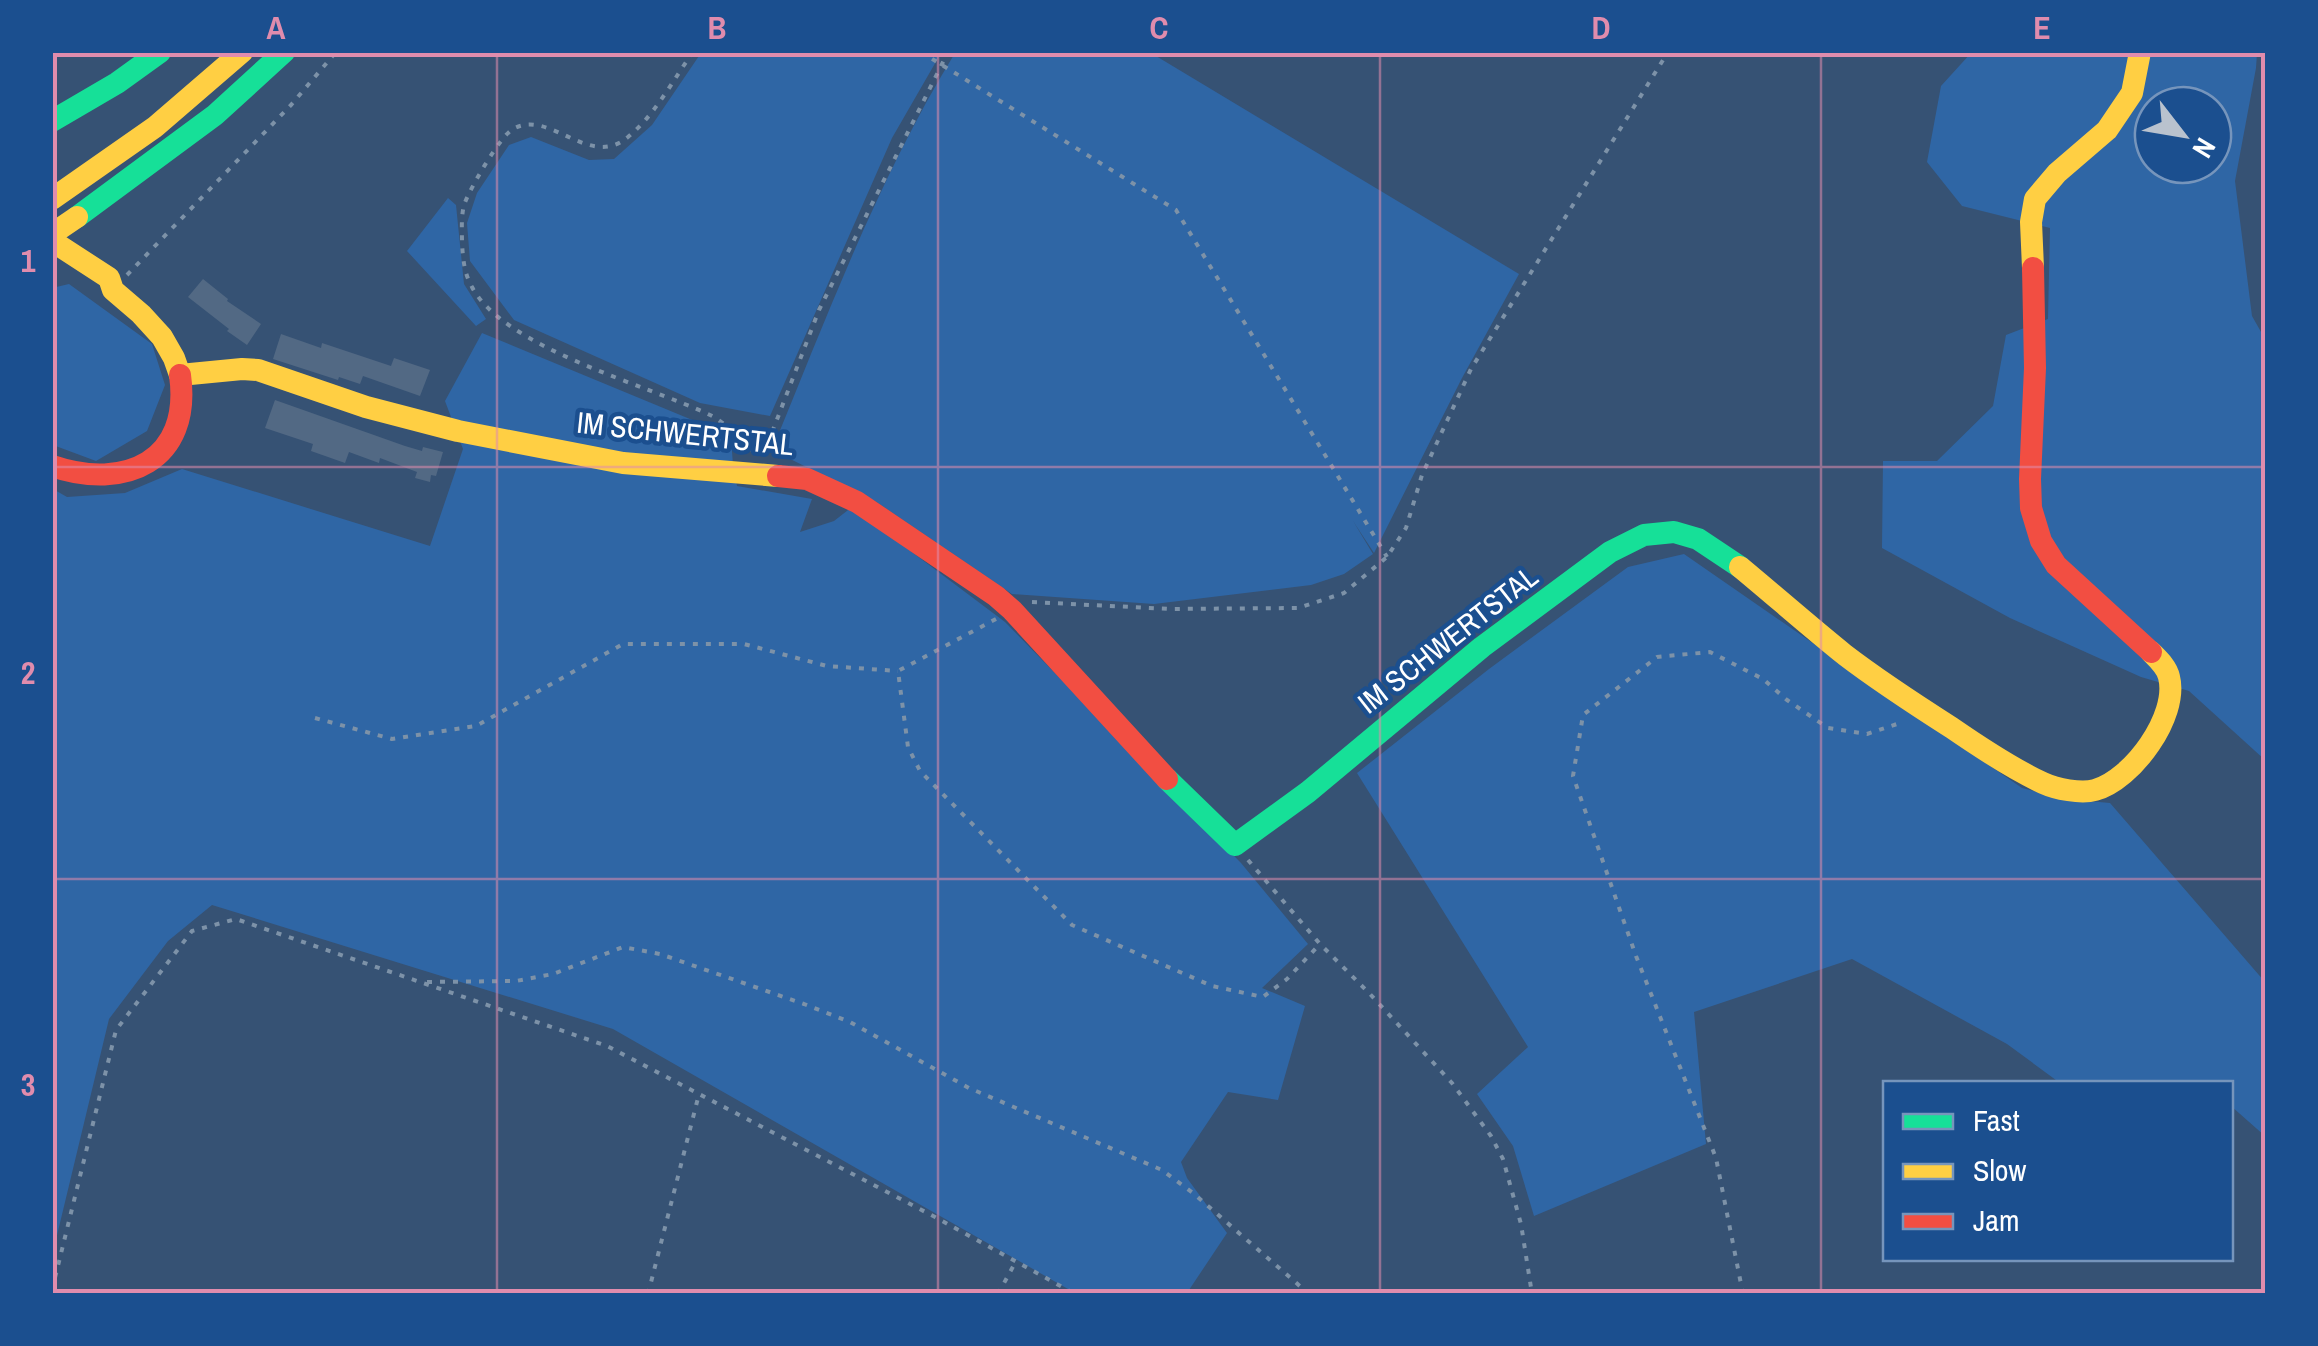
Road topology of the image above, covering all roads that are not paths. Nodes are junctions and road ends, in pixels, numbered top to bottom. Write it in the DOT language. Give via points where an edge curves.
graph roads {
  1 [pos="160,52"];
  2 [pos="242,52"];
  3 [pos="284,52"];
  4 [pos="2140,52"];
  5 [pos="52,122"];
  6 [pos="52,199"];
  7 [pos="52,238"];
  8 [pos="52,260"];
  9 [pos="113,290"];
  10 [pos="180,376"];
  11 [pos="52,466"];
  1 -- 5 [label="main road"];
  2 -- 6 [label="main road" via="155,127"];
  3 -- 7 [label="main road, bridge" via="215,115"];
  4 -- 10 [label="main road, IM SCHWERTSTAL" via="2132,93 2108,130 2035,200 2031,222 2031,508 2056,565 2142,642 2169,677 2160,730 2136,762 2098,790 2046,785 1980,747 1847,656 1735,563 1674,532 1644,535 1610,552 1235,845 996,596 857,502 807,478 622,462 458,431 258,370"];
  7 -- 9 [label="main road" via="109,278"];
  8 -- 9 [label="main road" via="101,290"];
  9 -- 10 [label="main road" via="162,337"];
  10 -- 11 [label="main road" via="176,429 154,458 104,477"];
}
